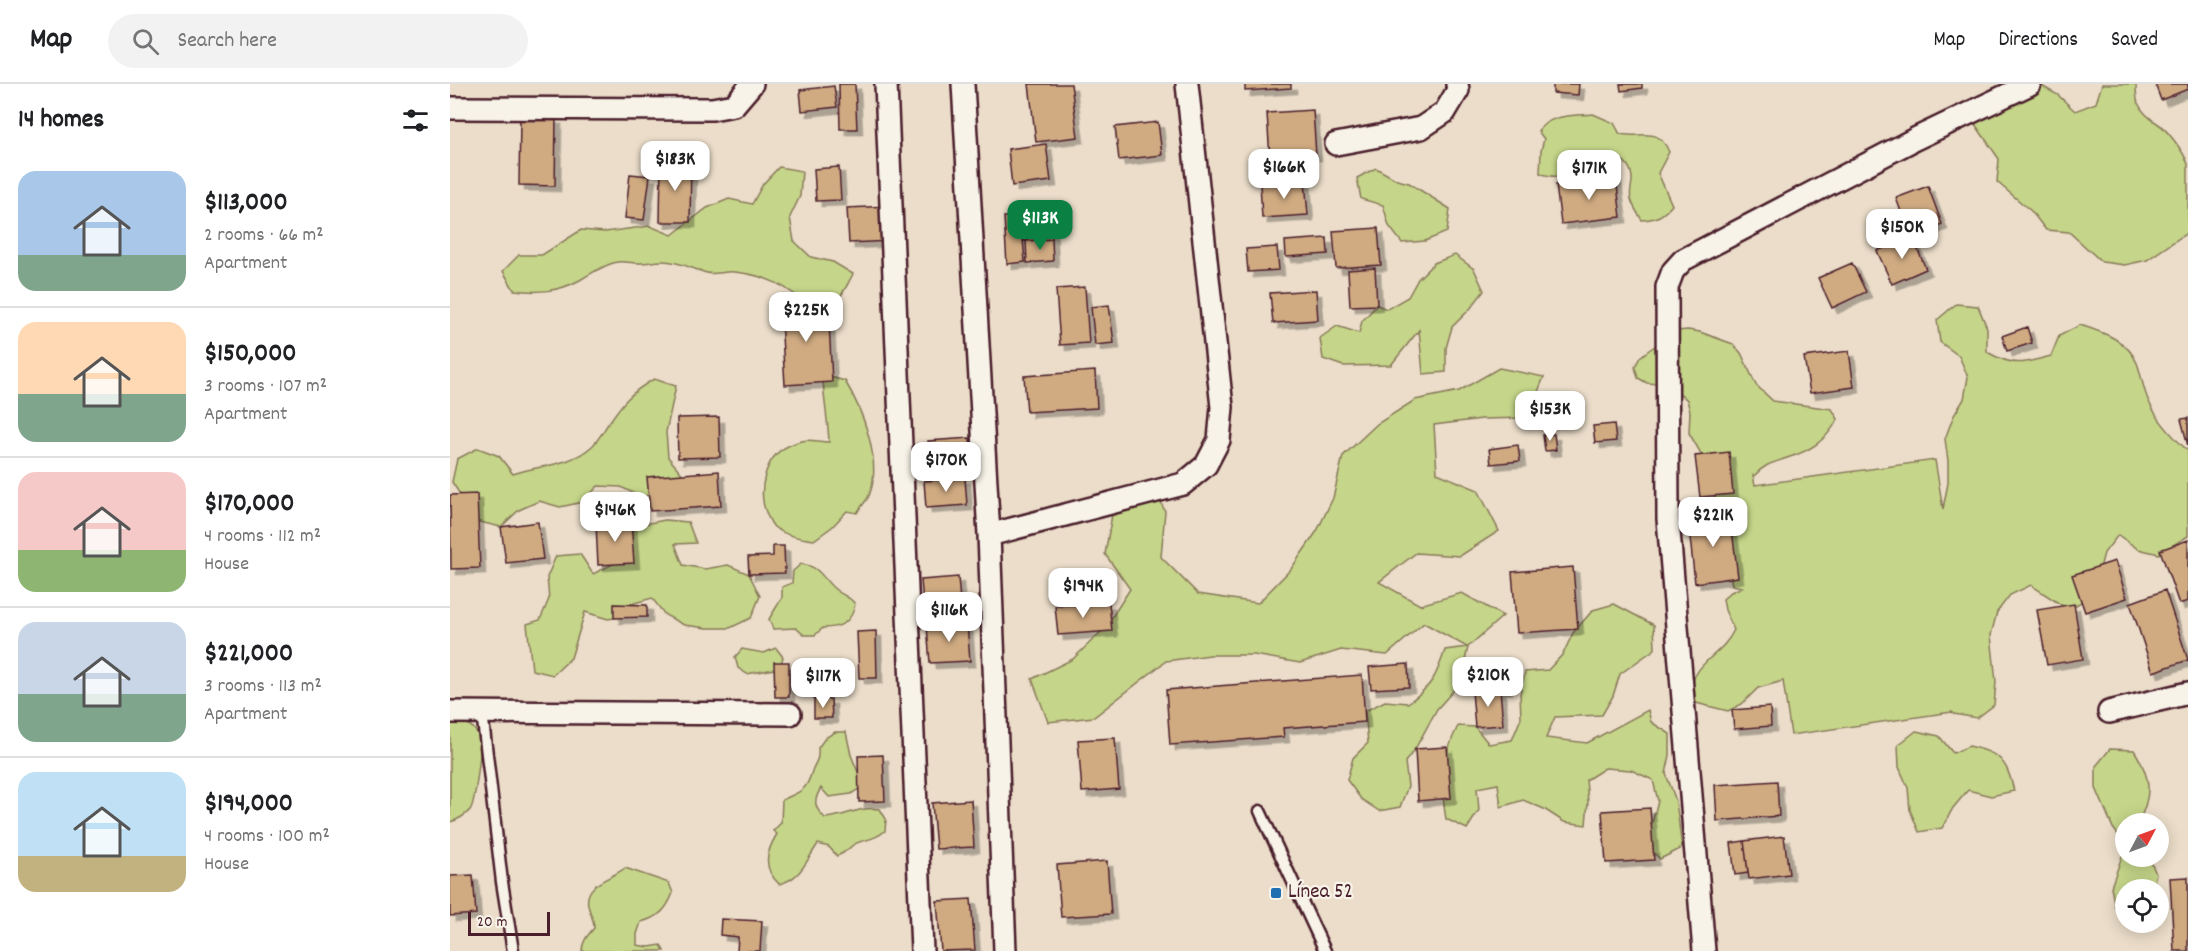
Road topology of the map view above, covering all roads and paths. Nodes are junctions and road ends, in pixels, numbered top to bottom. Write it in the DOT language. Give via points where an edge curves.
graph roads {
  1 [pos="752,84"];
  2 [pos="886,84"];
  3 [pos="963,84"];
  4 [pos="1187,84"];
  5 [pos="1457,84"];
  6 [pos="2030,84"];
  7 [pos="450,108"];
  8 [pos="1336,144"];
  9 [pos="989,535"];
  10 [pos="2188,693"];
  11 [pos="450,712"];
  12 [pos="482,712"];
  13 [pos="2109,712"];
  14 [pos="790,714"];
  15 [pos="1260,811"];
  16 [pos="513,951"];
  17 [pos="922,951"];
  18 [pos="1005,951"];
  19 [pos="1325,951"];
  20 [pos="1704,951"];
  1 -- 7 [label="street" via="734,105 712,109"];
  2 -- 17 [label="street"];
  3 -- 9 [label="street"];
  4 -- 9 [label="street" via="1222,407 1219,440 1206,465 1183,484"];
  5 -- 8 [label="street" via="1458,90 1445,112 1421,128"];
  6 -- 20 [label="street" via="1683,260 1672,271 1667,287 1668,519"];
  9 -- 18 [label="street"];
  10 -- 13 [label="street"];
  11 -- 12 [label="street"];
  12 -- 14 [label="street"];
  12 -- 16 [label="lane"];
  15 -- 19 [label="lane"];
}
